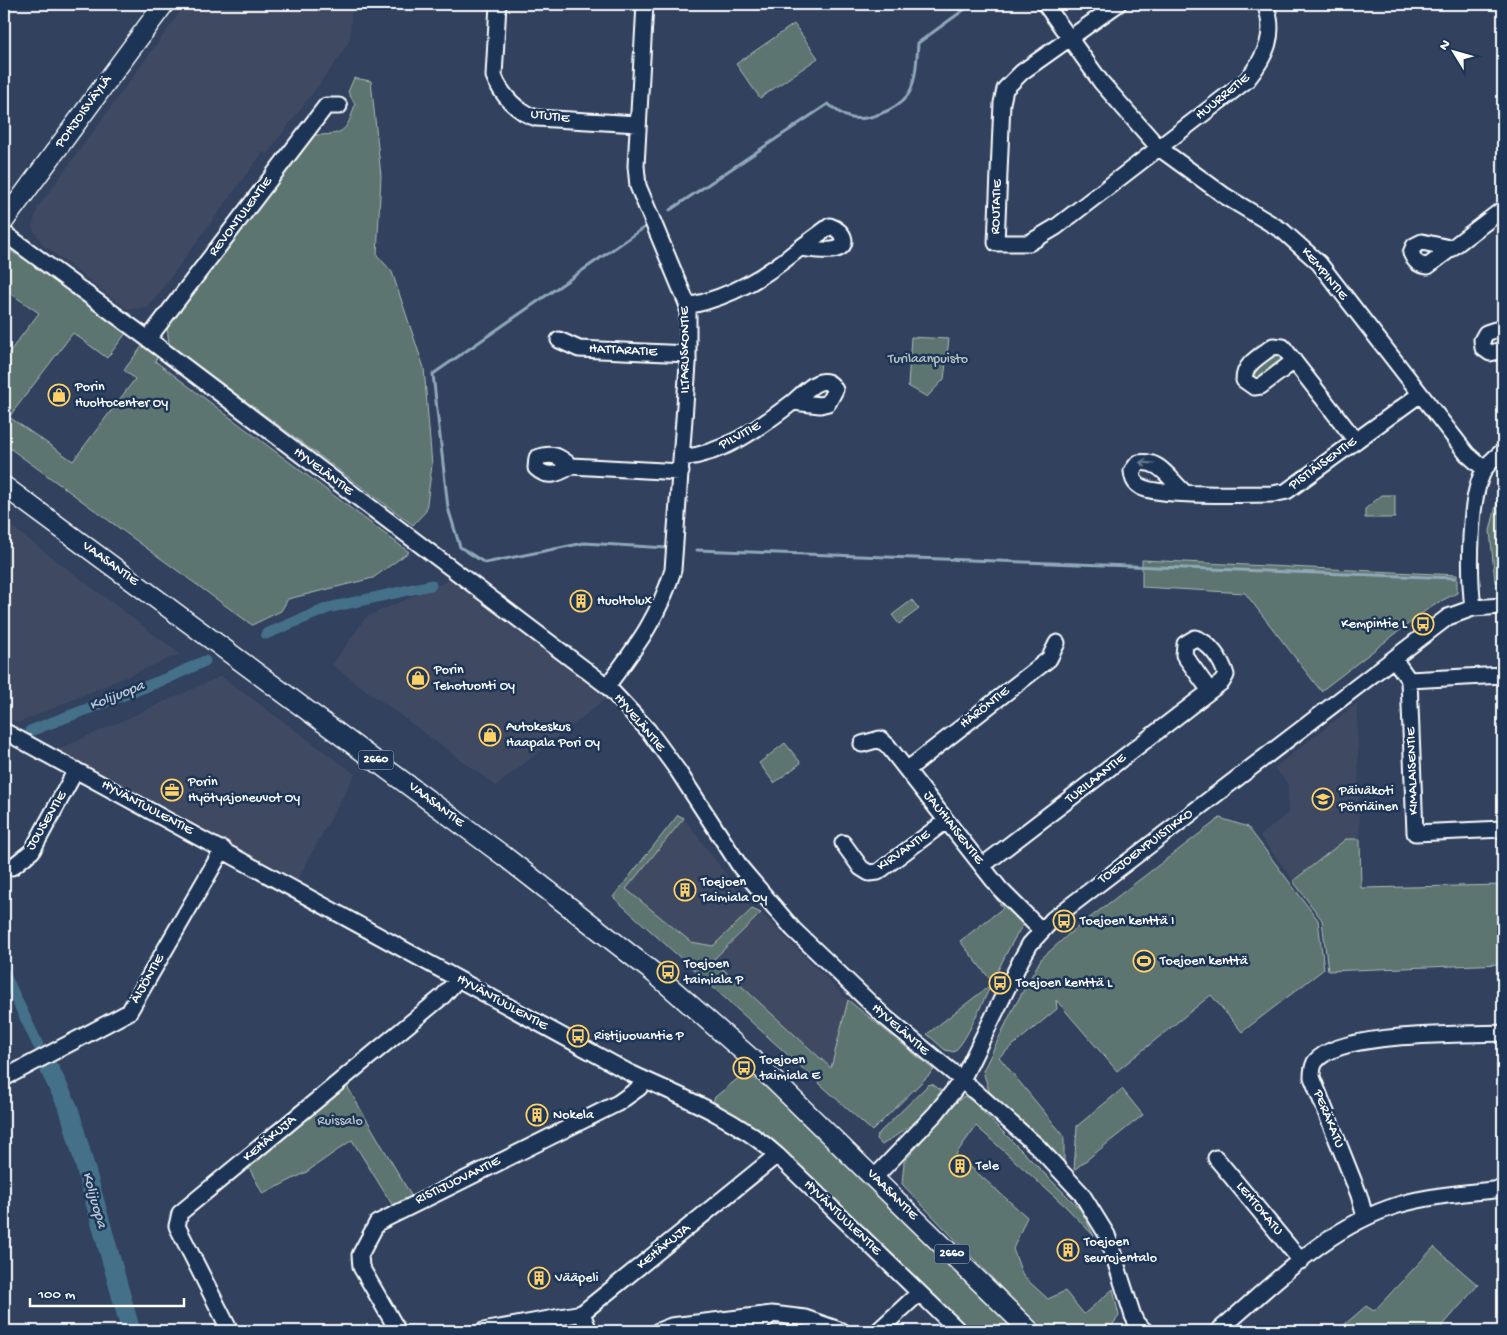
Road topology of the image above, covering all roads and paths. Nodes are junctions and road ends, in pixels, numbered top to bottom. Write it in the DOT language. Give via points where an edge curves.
graph roads {
  1 [pos="164,4"];
  2 [pos="498,4"];
  3 [pos="645,4"];
  4 [pos="1046,4"];
  5 [pos="1118,4"];
  6 [pos="1265,4"];
  7 [pos="1069,38"];
  8 [pos="339,106"];
  9 [pos="638,124"];
  10 [pos="1158,148"];
  11 [pos="1500,217"];
  12 [pos="4,221"];
  13 [pos="4,233"];
  14 [pos="800,248"];
  15 [pos="1450,248"];
  16 [pos="688,306"];
  17 [pos="1503,332"];
  18 [pos="148,339"];
  19 [pos="559,340"];
  20 [pos="1503,350"];
  21 [pos="688,354"];
  22 [pos="1294,361"];
  23 [pos="1419,395"];
  24 [pos="792,402"];
  25 [pos="1356,441"];
  26 [pos="1503,451"];
  27 [pos="682,465"];
  28 [pos="571,466"];
  29 [pos="1484,469"];
  30 [pos="4,486"];
  31 [pos="1184,492"];
  32 [pos="1503,606"];
  33 [pos="1473,608"];
  34 [pos="1058,643"];
  35 [pos="1394,659"];
  36 [pos="1503,675"];
  37 [pos="1409,680"];
  38 [pos="607,686"];
  39 [pos="1210,691"];
  40 [pos="4,731"];
  41 [pos="862,744"];
  42 [pos="908,768"];
  43 [pos="76,770"];
  44 [pos="946,822"];
  45 [pos="1503,829"];
  46 [pos="843,843"];
  47 [pos="223,849"];
  48 [pos="982,866"];
  49 [pos="12,868"];
  50 [pos="1041,930"];
  51 [pos="458,979"];
  52 [pos="1503,1033"];
  53 [pos="4,1078"];
  54 [pos="645,1080"];
  55 [pos="962,1080"];
  56 [pos="777,1155"];
  57 [pos="1216,1158"];
  58 [pos="874,1178"];
  59 [pos="1503,1190"];
  60 [pos="1365,1217"];
  61 [pos="1301,1261"];
  62 [pos="919,1293"];
  63 [pos="582,1313"];
  64 [pos="772,1314"];
  65 [pos="1136,1329"];
  66 [pos="230,1331"];
  67 [pos="398,1331"];
  68 [pos="483,1331"];
  69 [pos="589,1331"];
  70 [pos="658,1331"];
  71 [pos="750,1331"];
  72 [pos="842,1331"];
  73 [pos="878,1331"];
  74 [pos="959,1331"];
  75 [pos="1030,1331"];
  76 [pos="1218,1331"];
  1 -- 12 [label="main road, POHJOISVÄYLÄ"];
  2 -- 9 [label="street, UTUTIE" via="494,76 517,109 537,118"];
  3 -- 9 [label="street, ILTARUSKONTIE"];
  4 -- 7 [label="street, KEMPINTIE"];
  5 -- 7 [label="street"];
  6 -- 10 [label="street, HUURRETIE" via="1271,18 1269,42 1262,61 1248,80"];
  7 -- 10 [label="street, KEMPINTIE" via="1101,82"];
  7 -- 10 [label="street, ROUTATIE" via="1022,72 1005,89 996,243 1029,243 1056,227"];
  8 -- 18 [label="street, REVONTULENTIE" via="326,106"];
  9 -- 16 [label="street, ILTARUSKONTIE" via="638,186"];
  10 -- 23 [label="street, KEMPINTIE" via="1304,248 1319,263"];
  11 -- 15 [label="street"];
  13 -- 18 [label="street, HYVELÄNTIE"];
  14 -- 16 [label="street" via="750,284"];
  16 -- 21 [label="street, ILTARUSKONTIE"];
  17 -- 20 [label="street" via="1486,332 1482,340 1483,348 1490,353"];
  18 -- 38 [label="street, HYVELÄNTIE"];
  19 -- 21 [label="street, HATTARATIE" via="579,349"];
  21 -- 27 [label="street, ILTARUSKONTIE"];
  22 -- 25 [label="street"];
  23 -- 25 [label="street, PISTIÄISENTIE"];
  23 -- 29 [label="street, KEMPINTIE" via="1467,454"];
  24 -- 27 [label="street, PILVITIE" via="754,432"];
  25 -- 31 [label="street, PISTIÄISENTIE" via="1287,491 1273,494"];
  26 -- 29 [label="street"];
  27 -- 28 [label="street, PILVITIE"];
  27 -- 38 [label="street, ILTARUSKONTIE" via="673,570 665,597 652,625"];
  29 -- 33 [label="street" via="1474,502"];
  30 -- 58 [label="main road, VAASANTIE / 2660" via="551,891 654,973 753,1060"];
  32 -- 33 [label="street, TOEJOENPUISTIKKO"];
  33 -- 35 [label="street, TOEJOENPUISTIKKO" via="1448,617"];
  34 -- 42 [label="street, HÄRÖNTIE" via="1049,659"];
  35 -- 37 [label="street"];
  35 -- 50 [label="street, TOEJOENPUISTIKKO"];
  36 -- 37 [label="street"];
  37 -- 45 [label="street, KIMALAISENTIE" via="1415,833"];
  38 -- 55 [label="street, HYVELÄNTIE" via="648,730 678,770 741,868 770,904 834,970 929,1055"];
  39 -- 48 [label="street, TURILAANTIE"];
  40 -- 43 [label="street, HYVÄNTUULENTIE"];
  41 -- 42 [label="street, JAUHIAISENTIE" via="880,739"];
  42 -- 44 [label="street, JAUHIAISENTIE"];
  43 -- 47 [label="street, HYVÄNTUULENTIE"];
  43 -- 49 [label="street, JOUSENTIE" via="32,851"];
  44 -- 46 [label="street, KIRVANTIE" via="878,872 869,873 861,868"];
  44 -- 48 [label="street, JAUHIAISENTIE"];
  47 -- 51 [label="street, HYVÄNTUULENTIE"];
  47 -- 53 [label="street, ÄIJÖNTIE" via="129,1012"];
  48 -- 50 [label="street, JAUHIAISENTIE" via="1014,905"];
  50 -- 55 [label="street, TOEJOENPUISTIKKO" via="1021,960"];
  51 -- 54 [label="street, HYVÄNTUULENTIE"];
  51 -- 66 [label="street, KEHÄKUJA" via="443,996 180,1213 176,1226"];
  52 -- 60 [label="street, PERÄKATU" via="1367,1039 1328,1052 1314,1063 1312,1077"];
  54 -- 56 [label="street, HYVÄNTUULENTIE" via="735,1125"];
  54 -- 67 [label="street, RISTIJUOVANTIE" via="618,1103 377,1223 360,1255 361,1266"];
  55 -- 58 [label="street, TOEJOENPUISTIKKO" via="936,1113"];
  55 -- 65 [label="street, HYVELÄNTIE" via="1037,1146 1081,1193 1107,1235"];
  56 -- 62 [label="street, HYVÄNTUULENTIE"];
  56 -- 63 [label="street, KEHÄKUJA"];
  57 -- 61 [label="street, LEHTOKATU"];
  58 -- 75 [label="main road, VAASANTIE / 2660"];
  59 -- 60 [label="street" via="1442,1196 1399,1205"];
  60 -- 61 [label="street"];
  61 -- 76 [label="street"];
  62 -- 73 [label="street"];
  62 -- 74 [label="street, HYVÄNTUULENTIE"];
  63 -- 68 [label="street, KEHÄKUJA"];
  63 -- 69 [label="street"];
  64 -- 70 [label="street" via="671,1326"];
  64 -- 71 [label="street"];
  64 -- 72 [label="street" via="804,1318"];
}
